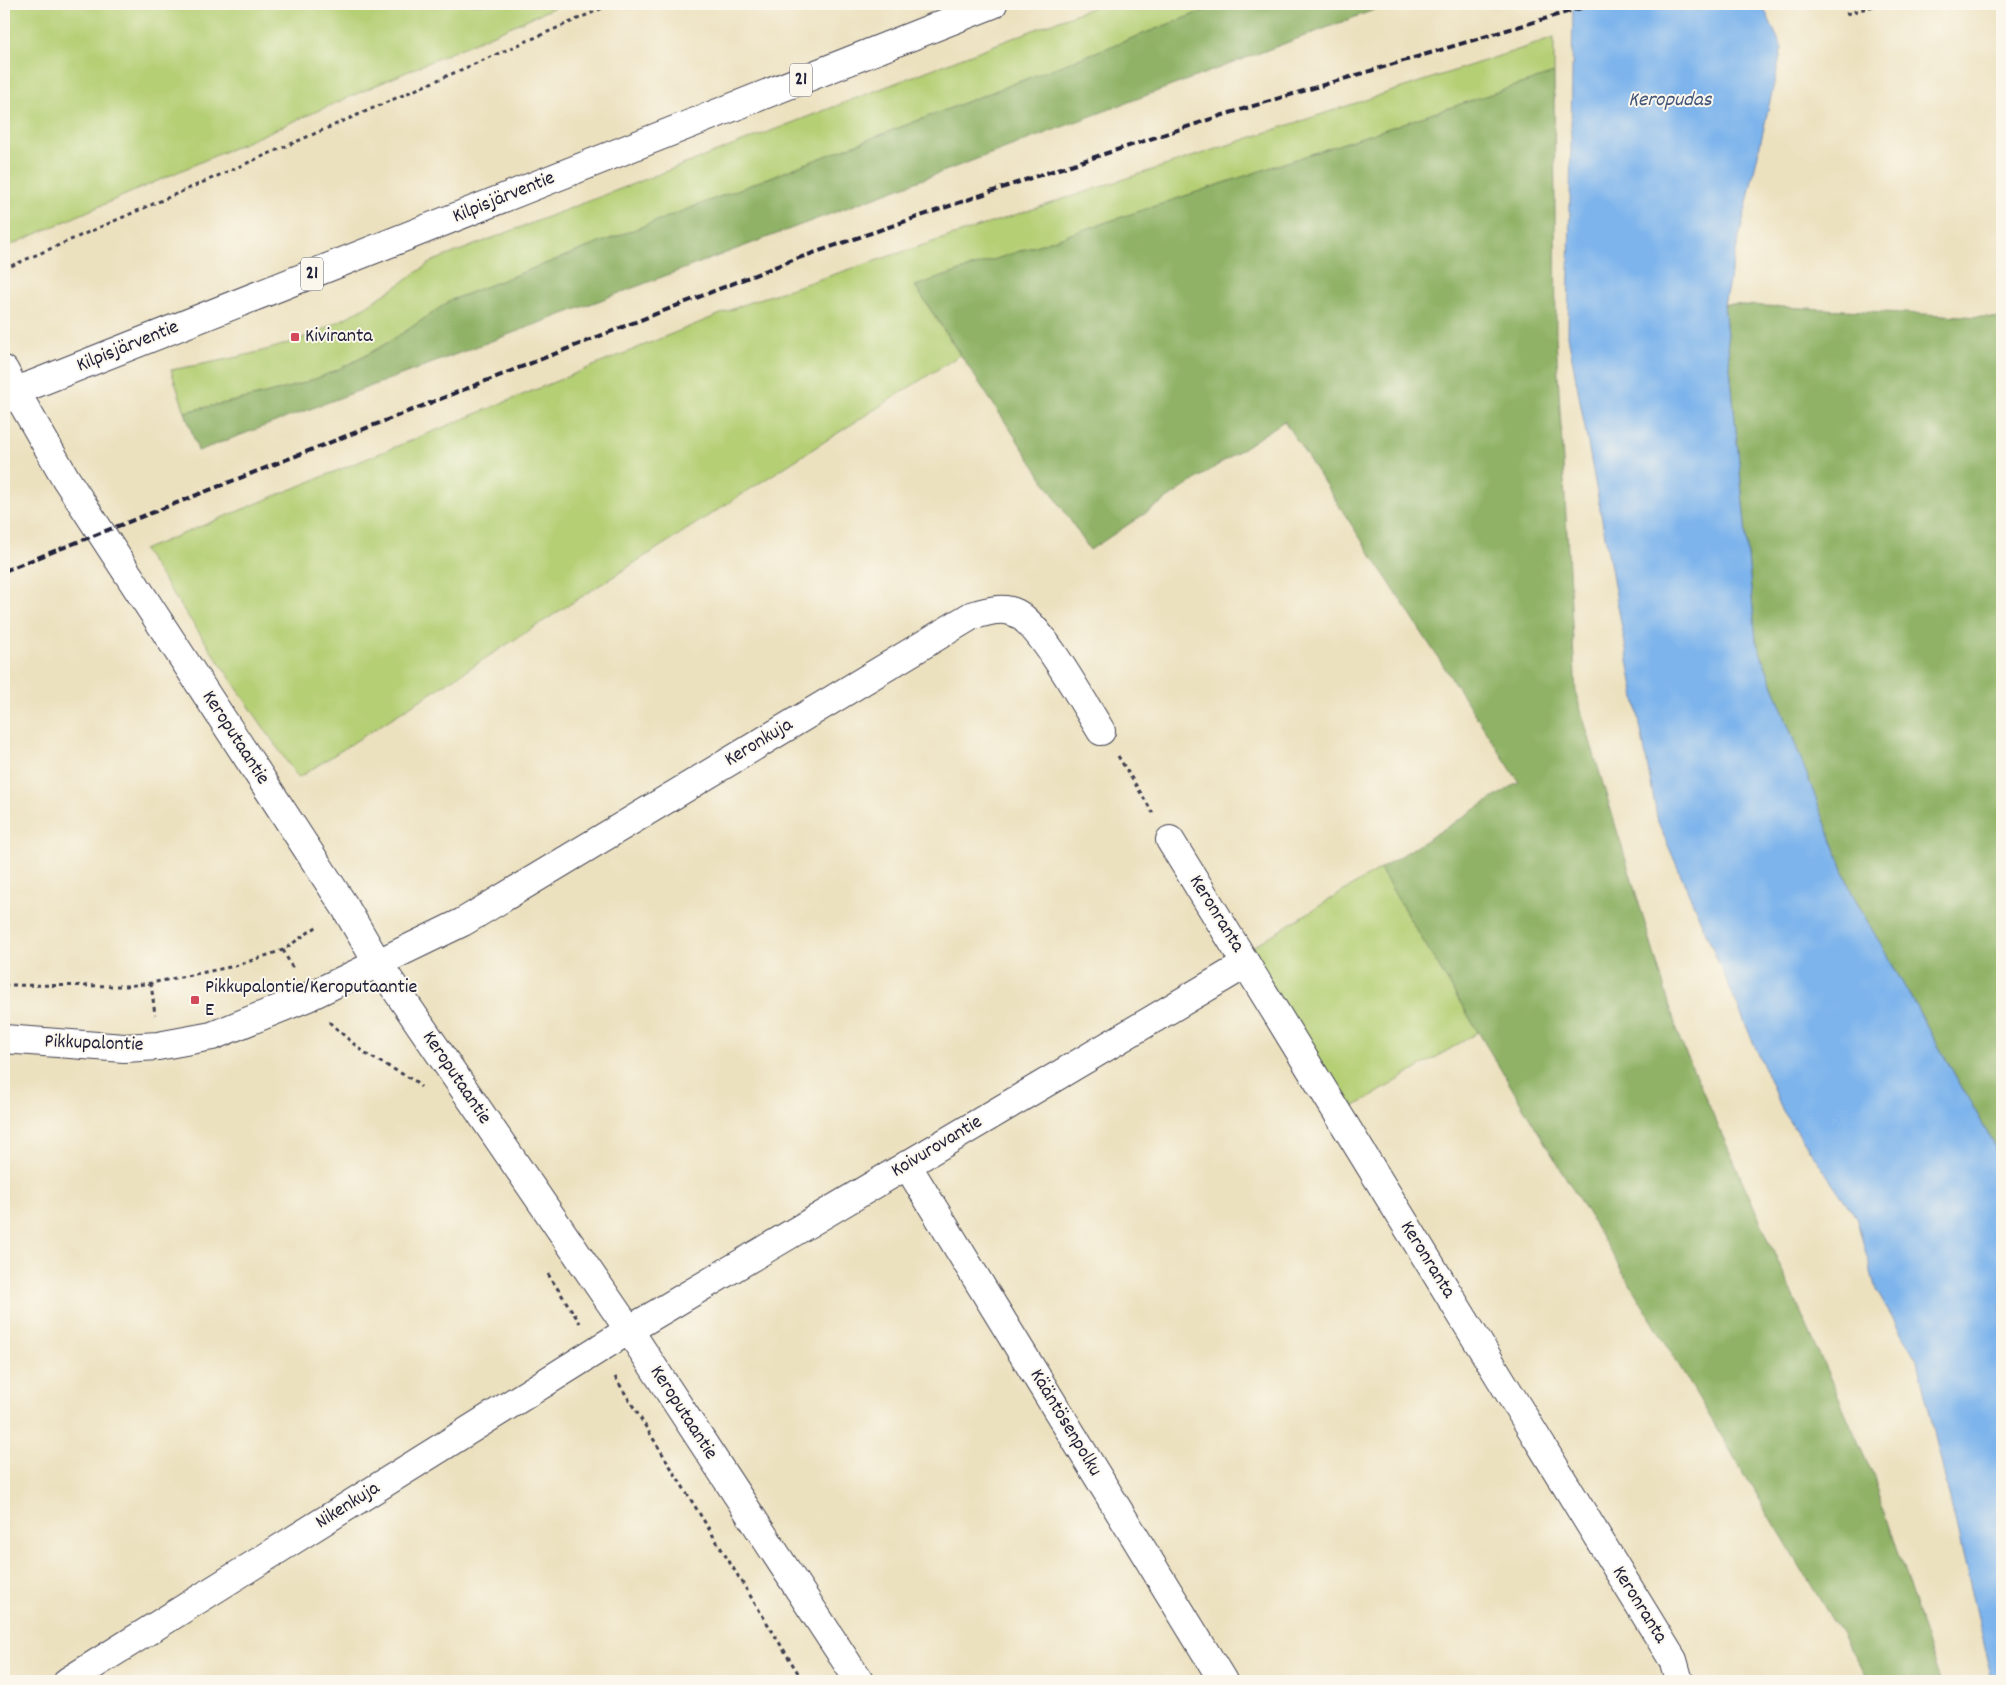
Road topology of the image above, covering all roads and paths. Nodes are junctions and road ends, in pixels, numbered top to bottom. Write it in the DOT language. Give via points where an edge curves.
graph roads {
  1 [pos="612,4"];
  2 [pos="993,4"];
  3 [pos="1881,4"];
  4 [pos="1846,14"];
  5 [pos="4,269"];
  6 [pos="8,386"];
  7 [pos="1101,730"];
  8 [pos="1170,840"];
  9 [pos="345,907"];
  10 [pos="282,950"];
  11 [pos="377,962"];
  12 [pos="1246,964"];
  13 [pos="4,985"];
  14 [pos="308,997"];
  15 [pos="4,1039"];
  16 [pos="427,1093"];
  17 [pos="907,1165"];
  18 [pos="543,1266"];
  19 [pos="628,1330"];
  20 [pos="598,1350"];
  21 [pos="68,1681"];
  22 [pos="803,1681"];
  23 [pos="858,1681"];
  24 [pos="1223,1681"];
  25 [pos="1679,1681"];
  1 -- 5 [label="path"];
  2 -- 6 [label="main road, Kilpisjärventie / 21"];
  3 -- 4 [label="path"];
  6 -- 9 [label="main road, Keroputaantie"];
  7 -- 8 [label="path"];
  7 -- 11 [label="main road, Keronkuja" via="1033,625 1015,612 996,609 971,616 463,922"];
  8 -- 12 [label="main road, Keronranta"];
  9 -- 10 [label="path"];
  9 -- 11 [label="main road, Keroputaantie"];
  10 -- 13 [label="path" via="235,966 151,983 127,986"];
  10 -- 14 [label="path"];
  11 -- 14 [label="main road, Pikkupalontie"];
  11 -- 19 [label="main road, Keroputaantie"];
  12 -- 17 [label="main road, Koivurovantie"];
  12 -- 25 [label="main road, Keronranta" via="1673,1660"];
  14 -- 15 [label="main road, Pikkupalontie" via="212,1036 158,1046 124,1048"];
  14 -- 16 [label="path" via="329,1022 364,1053 415,1081"];
  17 -- 19 [label="main road, Koivurovantie"];
  17 -- 24 [label="main road, Kääntösenpolku"];
  18 -- 20 [label="path"];
  19 -- 20 [label="main road, Nikenkuja"];
  19 -- 23 [label="main road, Keroputaantie"];
  20 -- 21 [label="main road, Nikenkuja"];
  20 -- 22 [label="path"];
}
